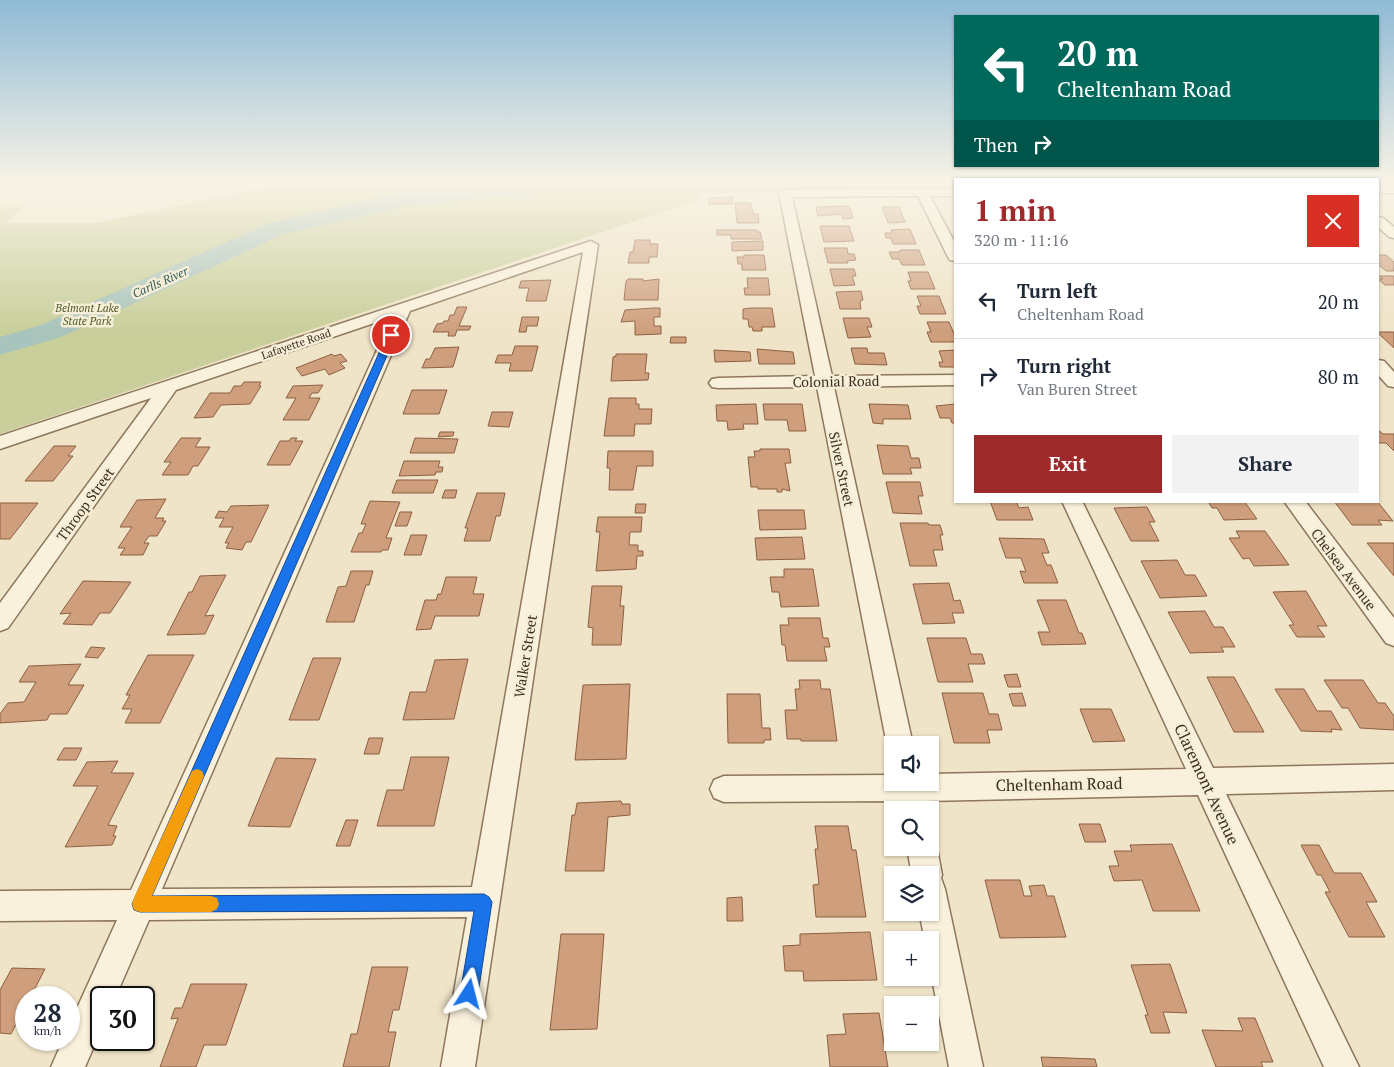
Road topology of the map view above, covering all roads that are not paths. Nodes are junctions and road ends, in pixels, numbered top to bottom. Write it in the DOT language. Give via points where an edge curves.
graph roads {
  1 [pos="793,231"];
  2 [pos="942,231"];
  3 [pos="592,245"];
  4 [pos="954,255"];
  5 [pos="404,307"];
  6 [pos="954,380"];
  7 [pos="823,381"];
  8 [pos="718,383"];
  9 [pos="169,387"];
  10 [pos="0,443"];
  11 [pos="1073,503"];
  12 [pos="1295,503"];
  13 [pos="0,621"];
  14 [pos="1394,636"];
  15 [pos="898,736"];
  16 [pos="1394,777"];
  17 [pos="1205,781"];
  18 [pos="724,789"];
  19 [pos="910,794"];
  20 [pos="484,902"];
  21 [pos="140,904"];
  22 [pos="0,906"];
  23 [pos="936,921"];
  24 [pos="68,1067"];
  25 [pos="458,1067"];
  26 [pos="966,1067"];
  27 [pos="1342,1067"];
  1 -- 7 [label="street, Silver Street"];
  2 -- 4 [label="street"];
  3 -- 5 [label="street, Lafayette Road"];
  3 -- 20 [label="street, Walker Street"];
  5 -- 9 [label="street, Lafayette Road"];
  5 -- 21 [label="street"];
  6 -- 7 [label="street, Colonial Road"];
  7 -- 8 [label="street, Colonial Road"];
  7 -- 15 [label="street, Silver Street"];
  9 -- 10 [label="street, Lafayette Road"];
  9 -- 13 [label="street, Throop Street"];
  11 -- 17 [label="street, Claremont Avenue"];
  12 -- 14 [label="street, Chelsea Avenue"];
  16 -- 17 [label="street, Cheltenham Road"];
  17 -- 19 [label="street, Cheltenham Road"];
  17 -- 27 [label="street, Claremont Avenue"];
  18 -- 19 [label="street, Cheltenham Road"];
  20 -- 21 [label="street"];
  20 -- 25 [label="street, Walker Street"];
  21 -- 22 [label="street"];
  21 -- 24 [label="street"];
  23 -- 26 [label="street"];
}
